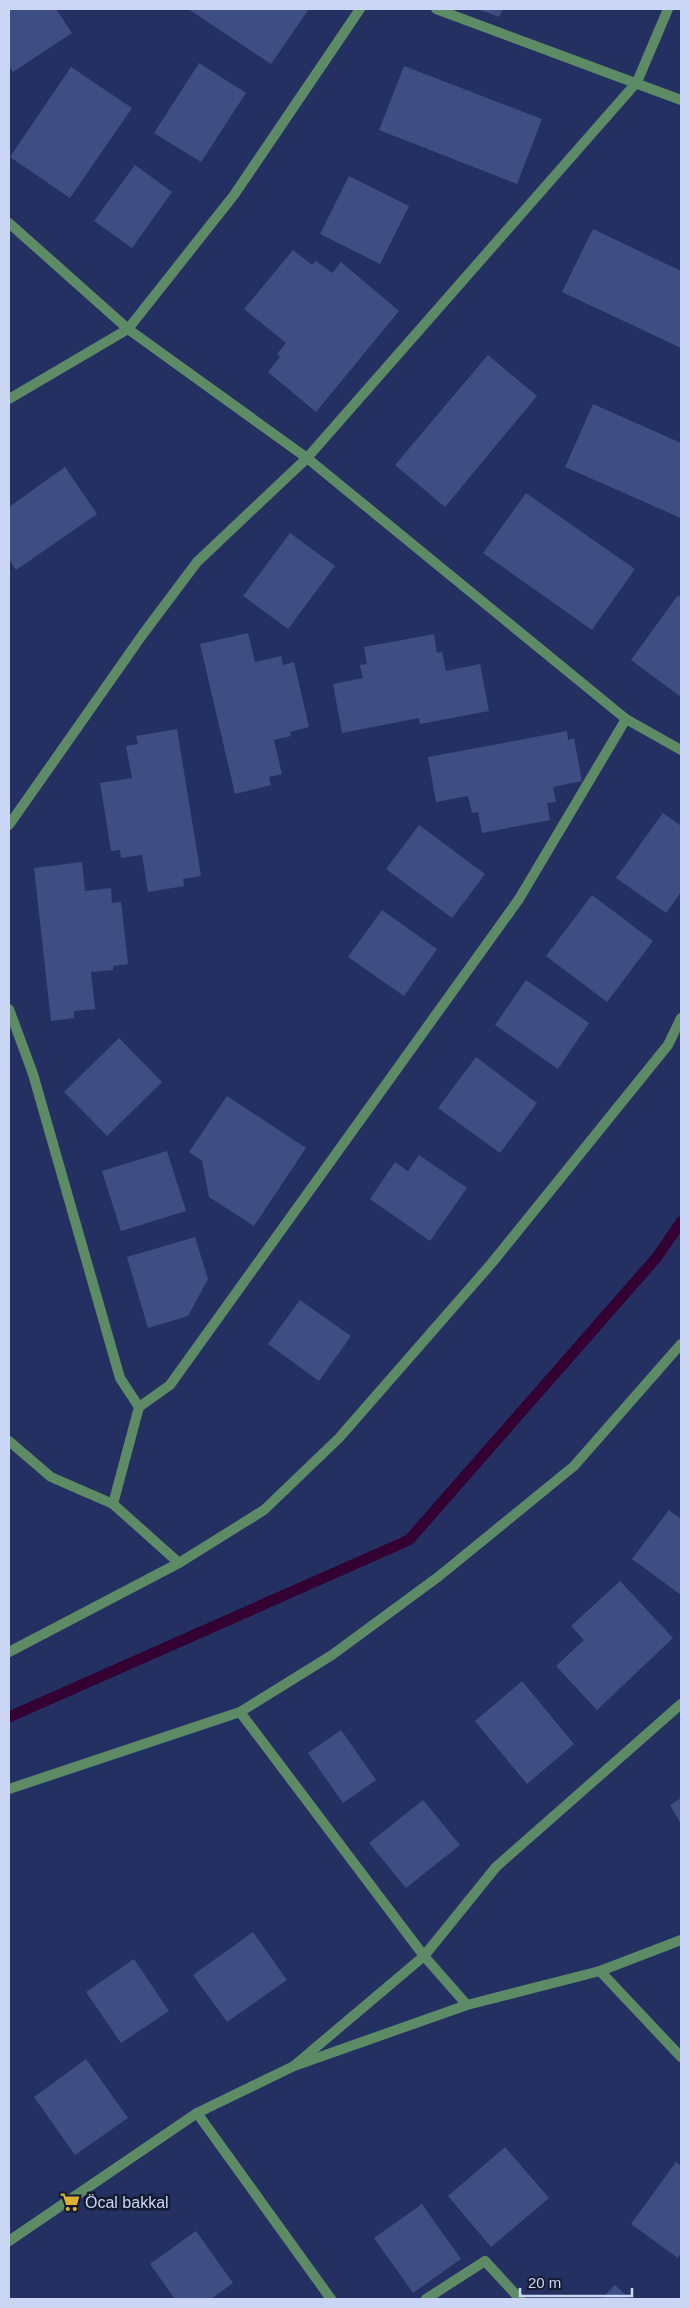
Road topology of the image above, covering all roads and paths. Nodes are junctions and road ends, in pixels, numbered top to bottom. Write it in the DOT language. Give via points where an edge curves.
graph roads {
  1 [pos="360,9"];
  2 [pos="436,9"];
  3 [pos="668,9"];
  4 [pos="638,82"];
  5 [pos="681,100"];
  6 [pos="9,223"];
  7 [pos="128,329"];
  8 [pos="9,399"];
  9 [pos="307,458"];
  10 [pos="626,719"];
  11 [pos="681,750"];
  12 [pos="9,826"];
  13 [pos="9,1009"];
  14 [pos="681,1018"];
  15 [pos="681,1344"];
  16 [pos="139,1407"];
  17 [pos="9,1441"];
  18 [pos="113,1504"];
  19 [pos="179,1563"];
  20 [pos="9,1652"];
  21 [pos="681,1704"];
  22 [pos="240,1712"];
  23 [pos="9,1789"];
  24 [pos="681,1940"];
  25 [pos="424,1956"];
  26 [pos="600,1971"];
  27 [pos="467,2005"];
  28 [pos="681,2057"];
  29 [pos="294,2066"];
  30 [pos="197,2113"];
  31 [pos="9,2241"];
  32 [pos="331,2299"];
  33 [pos="426,2299"];
  34 [pos="520,2299"];
  1 -- 7 [label="street" via="234,196"];
  2 -- 4 [label="street"];
  3 -- 4 [label="street"];
  4 -- 5 [label="street"];
  4 -- 9 [label="street"];
  6 -- 7 [label="street"];
  7 -- 8 [label="street"];
  7 -- 9 [label="street"];
  9 -- 10 [label="street"];
  9 -- 12 [label="street" via="197,562"];
  10 -- 11 [label="street"];
  10 -- 16 [label="street" via="513,907 170,1385"];
  13 -- 16 [label="street" via="33,1074 120,1378"];
  14 -- 19 [label="street" via="668,1045 491,1264 339,1438 264,1510"];
  15 -- 22 [label="street" via="574,1466 423,1588 332,1655"];
  16 -- 18 [label="street"];
  17 -- 18 [label="street" via="52,1476"];
  18 -- 19 [label="street"];
  19 -- 20 [label="street"];
  21 -- 25 [label="street" via="496,1867"];
  22 -- 23 [label="street"];
  22 -- 25 [label="street"];
  24 -- 26 [label="street"];
  25 -- 27 [label="street"];
  25 -- 29 [label="street"];
  26 -- 27 [label="street"];
  26 -- 28 [label="street"];
  27 -- 29 [label="street"];
  29 -- 30 [label="street"];
  30 -- 31 [label="street"];
  30 -- 32 [label="street"];
  33 -- 34 [label="street" via="485,2261"];
}
